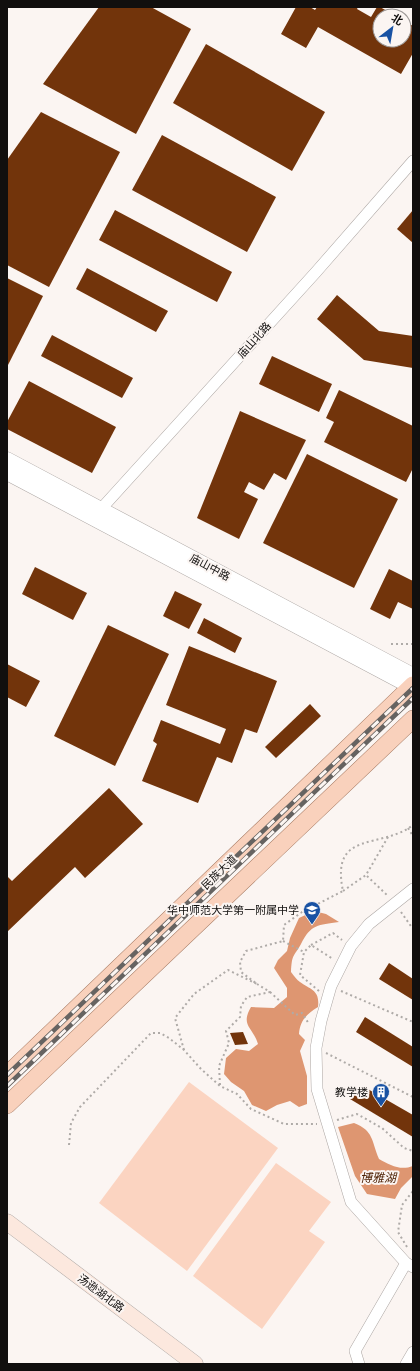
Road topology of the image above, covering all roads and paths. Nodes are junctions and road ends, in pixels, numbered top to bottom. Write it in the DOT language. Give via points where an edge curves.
graph roads {
  1 [pos="413,161"];
  2 [pos="7,459"];
  3 [pos="7,473"];
  4 [pos="98,515"];
  5 [pos="391,644"];
  6 [pos="413,644"];
  7 [pos="413,684"];
  8 [pos="413,719"];
  9 [pos="413,825"];
  10 [pos="408,828"];
  11 [pos="388,836"];
  12 [pos="413,836"];
  13 [pos="366,875"];
  14 [pos="413,889"];
  15 [pos="343,891"];
  16 [pos="395,903"];
  17 [pos="413,929"];
  18 [pos="283,941"];
  19 [pos="311,945"];
  20 [pos="352,946"];
  21 [pos="304,952"];
  22 [pos="341,964"];
  23 [pos="257,984"];
  24 [pos="330,986"];
  25 [pos="270,992"];
  26 [pos="327,998"];
  27 [pos="413,1022"];
  28 [pos="316,1048"];
  29 [pos="184,1050"];
  30 [pos="7,1075"];
  31 [pos="220,1086"];
  32 [pos="413,1097"];
  33 [pos="7,1105"];
  34 [pos="326,1124"];
  35 [pos="69,1145"];
  36 [pos="413,1151"];
  37 [pos="413,1191"];
  38 [pos="7,1222"];
  39 [pos="7,1235"];
  40 [pos="409,1250"];
  41 [pos="409,1265"];
  42 [pos="413,1352"];
  43 [pos="181,1364"];
  44 [pos="195,1364"];
  45 [pos="359,1364"];
  46 [pos="406,1364"];
  1 -- 4 [label="street, 庙山北路"];
  2 -- 4 [label="street, 庙山中路"];
  3 -- 4 [label="street, 庙山中路"];
  4 -- 7 [label="street, 庙山中路"];
  5 -- 6 [label="path"];
  7 -- 30 [label="main road, 民族大道"];
  8 -- 33 [label="main road, 民族大道"];
  9 -- 10 [label="path"];
  10 -- 11 [label="path"];
  10 -- 12 [label="path"];
  11 -- 13 [label="path"];
  11 -- 15 [label="path" via="353,846 343,859 340,875"];
  13 -- 15 [label="path"];
  13 -- 16 [label="path"];
  14 -- 16 [label="street"];
  15 -- 18 [label="path" via="302,912 284,925"];
  16 -- 17 [label="path"];
  16 -- 20 [label="street" via="369,924"];
  18 -- 21 [label="path"];
  18 -- 23 [label="path" via="246,950 240,962 242,972"];
  19 -- 20 [label="path" via="333,933"];
  19 -- 21 [label="path"];
  19 -- 22 [label="path"];
  20 -- 22 [label="street"];
  21 -- 26 [label="path" via="300,975"];
  22 -- 24 [label="street"];
  23 -- 25 [label="path"];
  23 -- 29 [label="path" via="228,970 194,994 175,1018"];
  24 -- 26 [label="street"];
  24 -- 27 [label="path"];
  25 -- 28 [label="path" via="295,1015 302,1013 312,1029"];
  25 -- 31 [label="path" via="247,996 241,1006 240,1017 226,1030 229,1043 219,1066"];
  26 -- 28 [label="street"];
  28 -- 32 [label="path"];
  28 -- 34 [label="street" via="317,1089"];
  29 -- 31 [label="path"];
  29 -- 35 [label="path" via="170,1038 160,1033 151,1033 80,1107 71,1123"];
  31 -- 34 [label="path" via="237,1094 251,1109 284,1124"];
  34 -- 36 [label="path" via="357,1114 382,1128 404,1148"];
  34 -- 41 [label="street" via="351,1202"];
  37 -- 40 [label="path" via="402,1205 398,1232"];
  38 -- 44 [label="main road, 汤逊湖北路"];
  39 -- 43 [label="main road, 汤逊湖北路"];
  41 -- 45 [label="street" via="355,1351"];
  42 -- 46 [label="street"];
}
